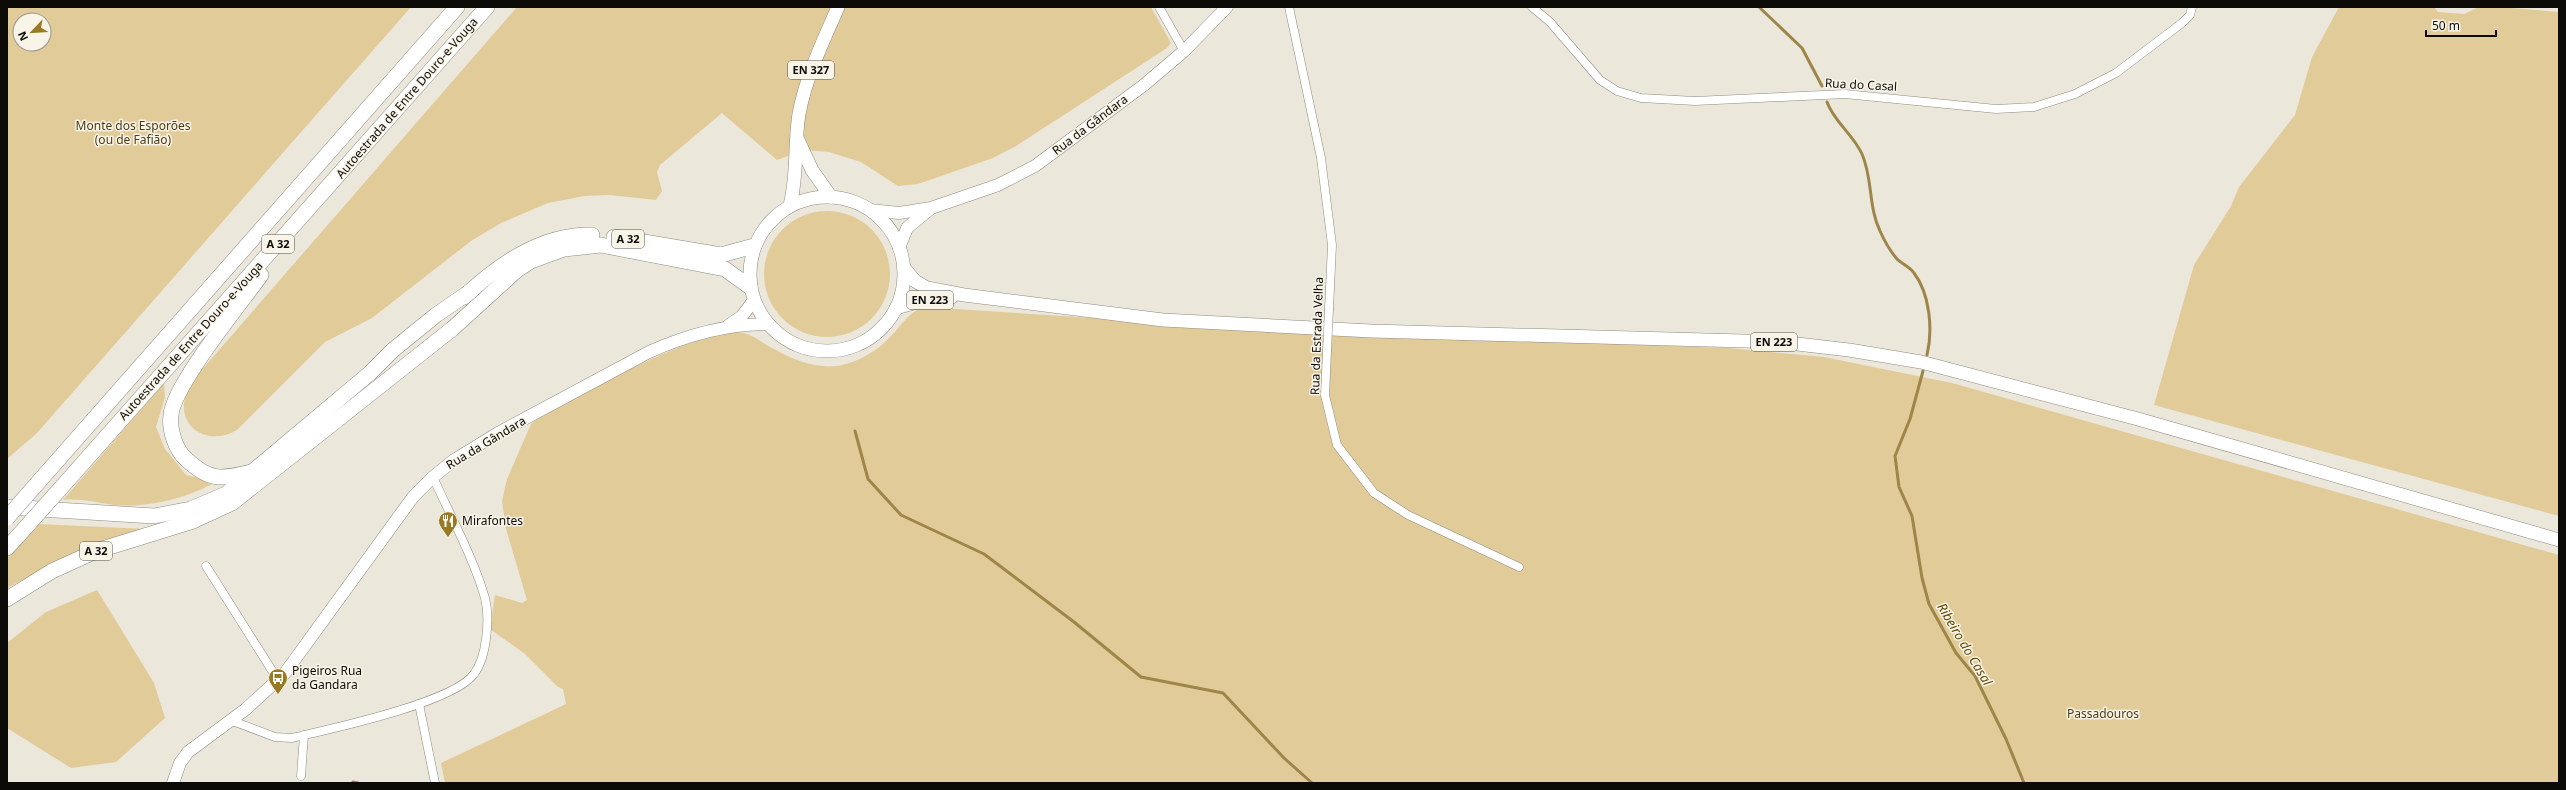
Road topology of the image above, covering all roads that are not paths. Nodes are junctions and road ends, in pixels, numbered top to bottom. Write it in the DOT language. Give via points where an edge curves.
graph roads {
  1 [pos="457,7"];
  2 [pos="487,7"];
  3 [pos="838,7"];
  4 [pos="1159,7"];
  5 [pos="1227,7"];
  6 [pos="1289,7"];
  7 [pos="1532,7"];
  8 [pos="2192,7"];
  9 [pos="1184,51"];
  10 [pos="796,137"];
  11 [pos="831,197"];
  12 [pos="790,205"];
  13 [pos="931,208"];
  14 [pos="870,210"];
  15 [pos="306,212"];
  16 [pos="754,246"];
  17 [pos="899,248"];
  18 [pos="904,268"];
  19 [pos="752,294"];
  20 [pos="964,295"];
  21 [pos="896,308"];
  22 [pos="768,324"];
  23 [pos="728,326"];
  24 [pos="257,471"];
  25 [pos="433,477"];
  26 [pos="7,507"];
  27 [pos="7,516"];
  28 [pos="193,521"];
  29 [pos="2559,540"];
  30 [pos="7,548"];
  31 [pos="206,566"];
  32 [pos="1518,567"];
  33 [pos="7,599"];
  34 [pos="278,680"];
  35 [pos="419,704"];
  36 [pos="230,720"];
  37 [pos="304,735"];
  38 [pos="301,776"];
  39 [pos="173,783"];
  40 [pos="435,783"];
  1 -- 27 [label="highway, Autoestrada de Entre Douro-e-Vouga / A 32, bridge"];
  2 -- 15 [label="highway, Autoestrada de Entre Douro-e-Vouga / A 32"];
  3 -- 10 [label="main road, EN 327" via="805,90"];
  4 -- 9 [label="street"];
  5 -- 9 [label="main road, Rua da Gândara"];
  6 -- 32 [label="street, Rua da Estrada Velha, bridge" via="1321,158 1332,245 1325,395 1337,445 1374,493 1408,515"];
  7 -- 8 [label="street, Rua do Casal" via="1550,22 1600,80 1617,91 1641,98 1695,101 1845,94 1996,109 2034,106 2075,94 2116,73 2162,41 2190,15"];
  9 -- 13 [label="main road, Rua da Gândara" via="1144,85 1035,166 998,185"];
  10 -- 11 [label="main road" via="812,170"];
  10 -- 12 [label="main road, EN 327" via="796,176"];
  11 -- 12 [label="main road" via="817,197"];
  11 -- 14 [label="main road" via="858,203"];
  12 -- 16 [label="main road" via="769,222"];
  13 -- 14 [label="main road, Rua da Gândara" via="899,213"];
  13 -- 17 [label="main road, Rua da Gândara" via="907,228"];
  14 -- 17 [label="main road" via="887,226"];
  15 -- 24 [label="highway, A 32" via="179,390 171,414 172,435 182,456 199,472 223,478"];
  15 -- 30 [label="highway, Autoestrada de Entre Douro-e-Vouga / A 32, bridge"];
  16 -- 19 [label="main road" via="751,259"];
  16 -- 24 [label="highway, A 32" via="721,255 602,235 582,235 562,238 526,250 505,263 442,319 370,373"];
  17 -- 18 [label="main road"];
  18 -- 20 [label="main road, EN 223" via="915,281 927,288"];
  18 -- 21 [label="main road" via="901,295"];
  19 -- 22 [label="main road"];
  19 -- 23 [label="main road, Rua da Gândara" via="742,316"];
  19 -- 28 [label="highway, A 32" via="724,269 601,244 564,249 531,261 517,270 479,306 380,388 232,503"];
  20 -- 21 [label="main road, EN 223" via="926,300"];
  20 -- 29 [label="main road, EN 223" via="1171,321 1371,332 1780,342 1849,350 1921,362 2138,419"];
  21 -- 22 [label="main road" via="879,330 868,339 856,346 829,351 809,349 789,342"];
  22 -- 23 [label="main road, Rua da Gândara"];
  23 -- 25 [label="main road, Rua da Gândara" via="680,338 649,352 498,434 454,460"];
  24 -- 26 [label="highway, A 32" via="226,494 191,509 154,516"];
  25 -- 34 [label="main road, Rua da Gândara" via="413,497"];
  25 -- 35 [label="street" via="485,598 488,630 474,674 460,687"];
  27 -- 28 [label="highway, A 32" via="146,525"];
  28 -- 33 [label="highway, A 32" via="96,551 52,571"];
  31 -- 34 [label="street"];
  34 -- 36 [label="main road, Rua da Gândara"];
  35 -- 37 [label="street"];
  35 -- 40 [label="street"];
  36 -- 37 [label="street" via="275,736 292,738"];
  36 -- 39 [label="main road, Rua da Gândara" via="188,752 180,763"];
  37 -- 38 [label="street"];
}
